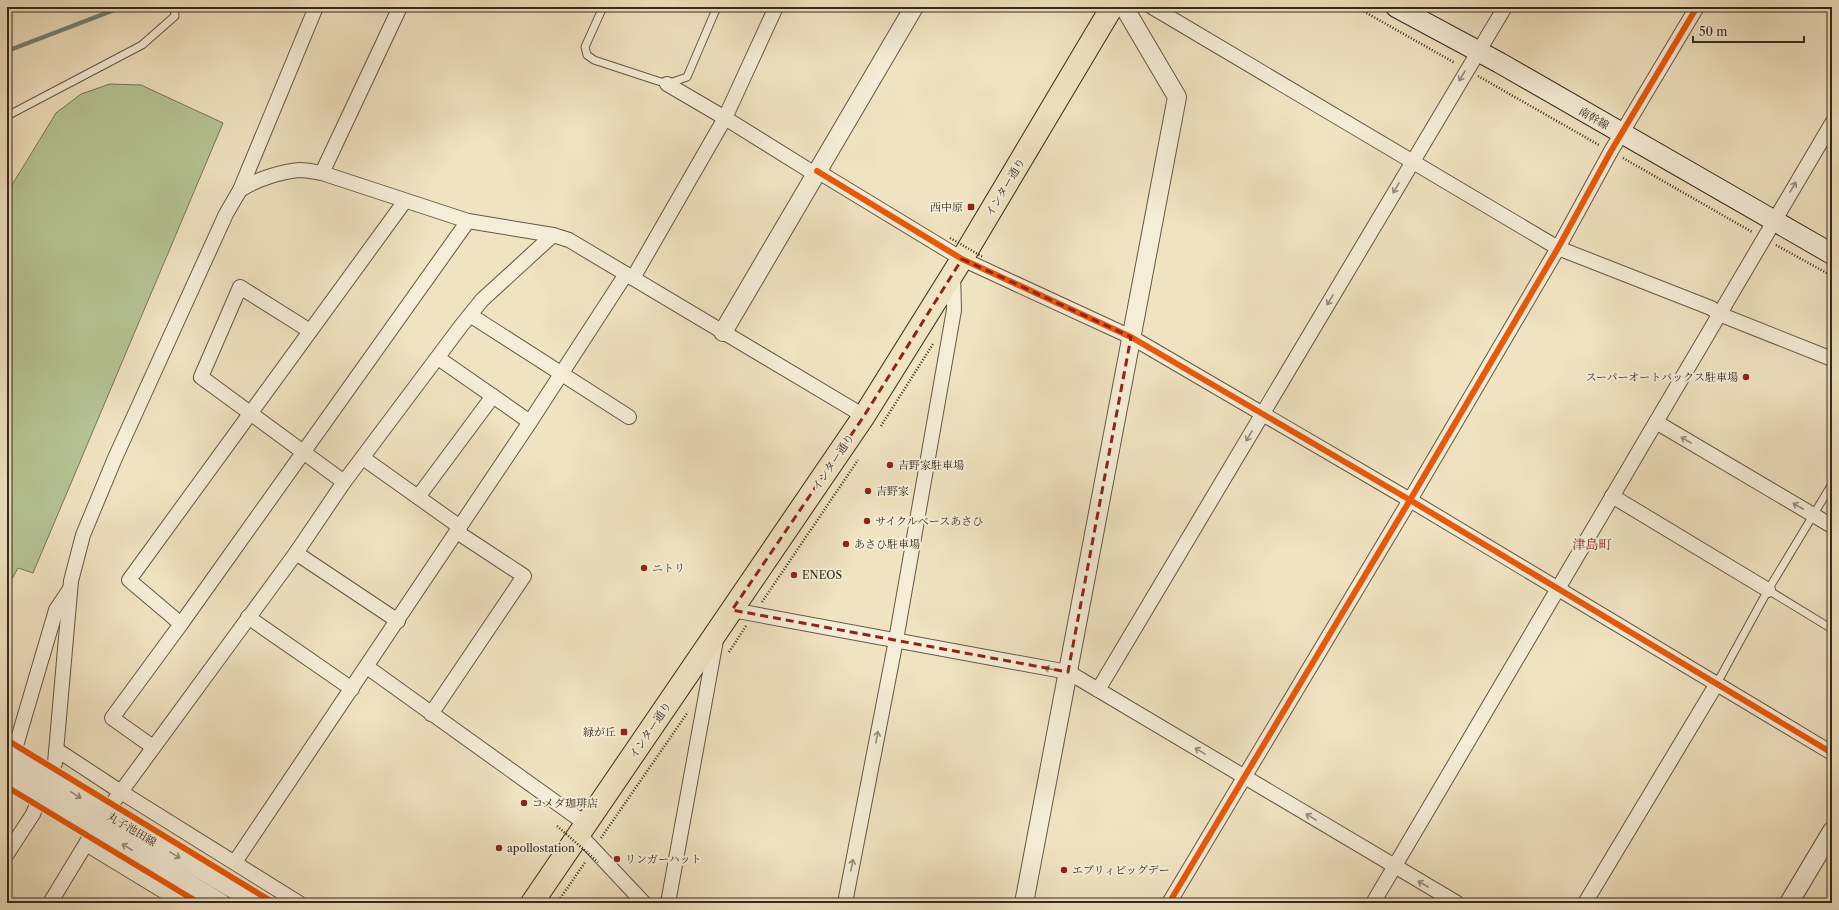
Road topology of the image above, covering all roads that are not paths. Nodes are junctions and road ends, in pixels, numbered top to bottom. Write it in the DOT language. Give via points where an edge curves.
graph roads {
  1 [pos="174,7"];
  2 [pos="316,7"];
  3 [pos="400,7"];
  4 [pos="603,7"];
  5 [pos="718,7"];
  6 [pos="776,7"];
  7 [pos="914,7"];
  8 [pos="1112,7"];
  9 [pos="1124,7"];
  10 [pos="1152,7"];
  11 [pos="1396,7"];
  12 [pos="1504,7"];
  13 [pos="1697,7"];
  14 [pos="1477,52"];
  15 [pos="667,84"];
  16 [pos="7,116"];
  17 [pos="724,118"];
  18 [pos="1832,123"];
  19 [pos="1622,134"];
  20 [pos="1412,160"];
  21 [pos="322,173"];
  22 [pos="816,173"];
  23 [pos="240,190"];
  24 [pos="405,201"];
  25 [pos="1774,220"];
  26 [pos="468,221"];
  27 [pos="553,234"];
  28 [pos="1558,248"];
  29 [pos="1832,254"];
  30 [pos="966,263"];
  31 [pos="630,276"];
  32 [pos="1719,314"];
  33 [pos="470,315"];
  34 [pos="310,332"];
  35 [pos="723,332"];
  36 [pos="1131,337"];
  37 [pos="438,358"];
  38 [pos="1832,359"];
  39 [pos="561,372"];
  40 [pos="493,396"];
  41 [pos="251,413"];
  42 [pos="1263,414"];
  43 [pos="628,416"];
  44 [pos="864,416"];
  45 [pos="530,422"];
  46 [pos="1656,422"];
  47 [pos="304,451"];
  48 [pos="362,458"];
  49 [pos="344,482"];
  50 [pos="1832,484"];
  51 [pos="1612,496"];
  52 [pos="418,497"];
  53 [pos="1410,500"];
  54 [pos="1814,515"];
  55 [pos="1832,526"];
  56 [pos="458,529"];
  57 [pos="296,553"];
  58 [pos="71,587"];
  59 [pos="1559,589"];
  60 [pos="1768,590"];
  61 [pos="732,610"];
  62 [pos="248,617"];
  63 [pos="398,620"];
  64 [pos="181,624"];
  65 [pos="1832,629"];
  66 [pos="717,630"];
  67 [pos="896,640"];
  68 [pos="367,668"];
  69 [pos="1068,672"];
  70 [pos="1716,685"];
  71 [pos="352,689"];
  72 [pos="1098,690"];
  73 [pos="431,714"];
  74 [pos="153,747"];
  75 [pos="57,750"];
  76 [pos="7,753"];
  77 [pos="1832,753"];
  78 [pos="7,774"];
  79 [pos="1243,777"];
  80 [pos="121,792"];
  81 [pos="582,829"];
  82 [pos="1832,831"];
  83 [pos="86,844"];
  84 [pos="7,854"];
  85 [pos="235,862"];
  86 [pos="1394,867"];
  87 [pos="50,903"];
  88 [pos="183,903"];
  89 [pos="221,903"];
  90 [pos="257,903"];
  91 [pos="299,903"];
  92 [pos="532,903"];
  93 [pos="644,903"];
  94 [pos="668,903"];
  95 [pos="845,903"];
  96 [pos="1024,903"];
  97 [pos="1169,903"];
  98 [pos="1373,903"];
  99 [pos="1457,903"];
  100 [pos="1585,903"];
  101 [pos="1789,903"];
  1 -- 16 [label="lane" via="175,16 142,45"];
  2 -- 23 [label="street"];
  3 -- 21 [label="street"];
  4 -- 15 [label="lane" via="584,47 587,55 594,60"];
  5 -- 15 [label="lane" via="687,77"];
  6 -- 17 [label="street"];
  7 -- 22 [label="street"];
  8 -- 30 [label="main road, インター通り"];
  9 -- 36 [label="street" via="1177,97"];
  10 -- 20 [label="street"];
  11 -- 14 [label="main road, 南幹線"];
  12 -- 14 [label="street"];
  13 -- 19 [label="street"];
  14 -- 19 [label="main road, 南幹線"];
  14 -- 20 [label="street, one-way"];
  15 -- 17 [label="street"];
  17 -- 22 [label="street"];
  17 -- 31 [label="street"];
  25 -- 18 [label="street, one-way"];
  19 -- 25 [label="main road, 南幹線"];
  19 -- 28 [label="street"];
  20 -- 28 [label="street"];
  20 -- 42 [label="street, one-way"];
  21 -- 23 [label="street" via="300,170 248,184"];
  21 -- 24 [label="street"];
  22 -- 30 [label="street"];
  22 -- 35 [label="street"];
  23 -- 58 [label="street" via="226,214 115,458 83,535"];
  24 -- 26 [label="street"];
  24 -- 34 [label="street"];
  25 -- 29 [label="main road, 南幹線"];
  25 -- 32 [label="street"];
  26 -- 27 [label="street"];
  26 -- 47 [label="street"];
  27 -- 31 [label="street" via="569,240"];
  27 -- 33 [label="street" via="482,300"];
  28 -- 32 [label="street" via="1711,308"];
  28 -- 53 [label="street"];
  30 -- 36 [label="street"];
  30 -- 44 [label="main road, インター通り"];
  30 -- 67 [label="street" via="954,310"];
  31 -- 35 [label="street"];
  31 -- 39 [label="street"];
  32 -- 38 [label="street"];
  32 -- 46 [label="street"];
  33 -- 37 [label="street"];
  33 -- 39 [label="street"];
  34 -- 41 [label="street"];
  34 -- 41 [label="street" via="240,287 201,377"];
  35 -- 44 [label="street"];
  36 -- 42 [label="street"];
  36 -- 69 [label="street"];
  37 -- 40 [label="street"];
  37 -- 48 [label="street"];
  39 -- 43 [label="street"];
  39 -- 45 [label="street"];
  40 -- 45 [label="street"];
  40 -- 52 [label="street"];
  41 -- 47 [label="street"];
  41 -- 64 [label="street" via="129,580"];
  42 -- 53 [label="street"];
  42 -- 72 [label="street, one-way"];
  44 -- 61 [label="main road, インター通り"];
  45 -- 56 [label="street"];
  46 -- 51 [label="street"];
  54 -- 46 [label="street, one-way"];
  47 -- 49 [label="street"];
  47 -- 64 [label="street"];
  48 -- 49 [label="street"];
  48 -- 52 [label="street"];
  49 -- 57 [label="street"];
  50 -- 54 [label="lane"];
  51 -- 59 [label="street"];
  51 -- 60 [label="street"];
  52 -- 56 [label="street"];
  53 -- 59 [label="street"];
  53 -- 79 [label="street"];
  54 -- 55 [label="street"];
  54 -- 60 [label="lane"];
  56 -- 63 [label="street"];
  56 -- 73 [label="street" via="524,576"];
  57 -- 62 [label="street"];
  57 -- 63 [label="street"];
  58 -- 75 [label="street"];
  58 -- 78 [label="street" via="56,610"];
  59 -- 70 [label="street"];
  59 -- 86 [label="street"];
  60 -- 65 [label="lane"];
  60 -- 70 [label="lane"];
  61 -- 66 [label="main road, インター通り"];
  61 -- 67 [label="street"];
  62 -- 71 [label="street"];
  62 -- 74 [label="street"];
  63 -- 68 [label="street"];
  64 -- 74 [label="street" via="112,718"];
  66 -- 81 [label="main road, インター通り"];
  66 -- 94 [label="street"];
  69 -- 67 [label="street, one-way"];
  95 -- 67 [label="street, one-way"];
  68 -- 71 [label="street"];
  68 -- 73 [label="street"];
  69 -- 72 [label="street"];
  69 -- 96 [label="street"];
  70 -- 77 [label="street"];
  70 -- 100 [label="street"];
  71 -- 85 [label="street"];
  79 -- 72 [label="street, one-way"];
  73 -- 81 [label="street"];
  74 -- 80 [label="street"];
  75 -- 80 [label="street"];
  75 -- 84 [label="street" via="55,763 33,814"];
  76 -- 90 [label="street, 丸子池田線, one-way, bridge"];
  89 -- 78 [label="street, 丸子池田線, one-way, bridge"];
  86 -- 79 [label="street, one-way"];
  79 -- 97 [label="street"];
  80 -- 83 [label="street"];
  80 -- 85 [label="street"];
  81 -- 92 [label="main road, インター通り"];
  81 -- 93 [label="street"];
  82 -- 101 [label="street"];
  83 -- 87 [label="street"];
  83 -- 88 [label="street"];
  85 -- 91 [label="street"];
  86 -- 98 [label="street"];
  99 -- 86 [label="street, one-way"];
}
